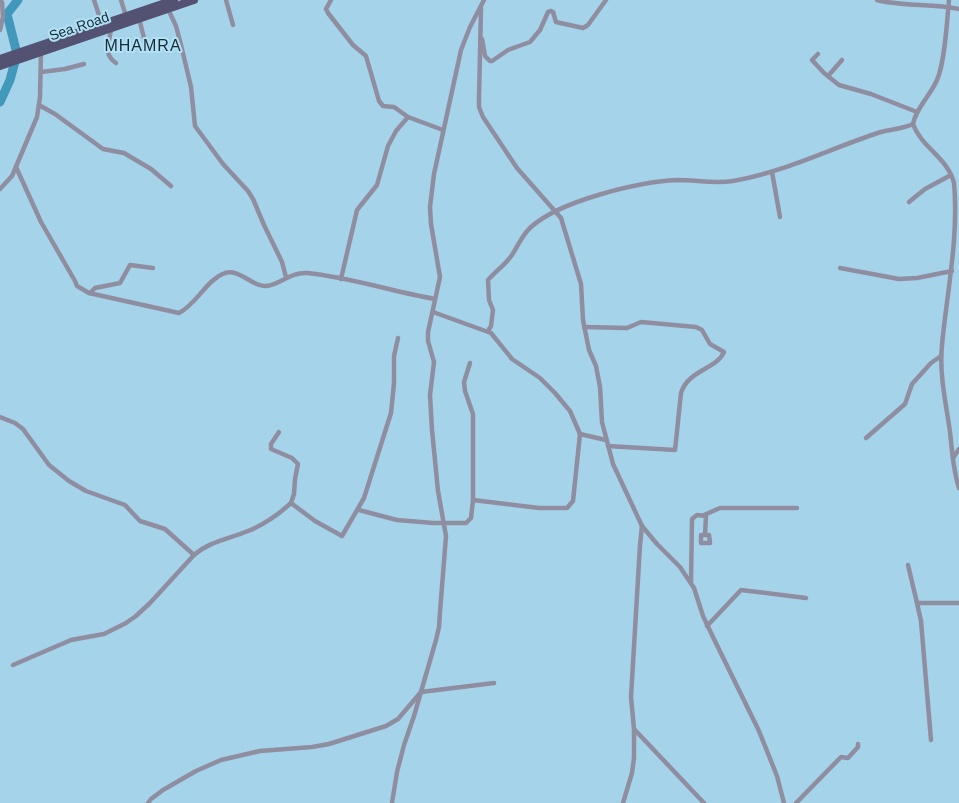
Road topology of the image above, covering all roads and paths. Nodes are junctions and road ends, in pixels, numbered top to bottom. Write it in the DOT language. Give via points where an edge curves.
graph roads {
  1 [pos="94,0"];
  2 [pos="121,0"];
  3 [pos="174,0"];
  4 [pos="194,0"];
  5 [pos="226,0"];
  6 [pos="331,0"];
  7 [pos="484,0"];
  8 [pos="606,0"];
  9 [pos="877,0"];
  10 [pos="948,0"];
  11 [pos="0,1"];
  12 [pos="948,7"];
  13 [pos="481,8"];
  14 [pos="168,9"];
  15 [pos="959,9"];
  16 [pos="126,16"];
  17 [pos="139,18"];
  18 [pos="102,24"];
  19 [pos="233,25"];
  20 [pos="110,28"];
  21 [pos="0,30"];
  22 [pos="481,33"];
  23 [pos="146,46"];
  24 [pos="41,52"];
  25 [pos="27,53"];
  26 [pos="818,54"];
  27 [pos="0,59"];
  28 [pos="842,60"];
  29 [pos="116,63"];
  30 [pos="84,64"];
  31 [pos="0,66"];
  32 [pos="41,72"];
  33 [pos="828,76"];
  34 [pos="39,105"];
  35 [pos="917,112"];
  36 [pos="408,117"];
  37 [pos="913,124"];
  38 [pos="443,130"];
  39 [pos="16,167"];
  40 [pos="772,172"];
  41 [pos="951,174"];
  42 [pos="171,186"];
  43 [pos="0,189"];
  44 [pos="910,202"];
  45 [pos="556,211"];
  46 [pos="780,217"];
  47 [pos="152,268"];
  48 [pos="840,268"];
  49 [pos="952,271"];
  50 [pos="286,277"];
  51 [pos="341,279"];
  52 [pos="90,293"];
  53 [pos="435,299"];
  54 [pos="434,312"];
  55 [pos="584,326"];
  56 [pos="488,331"];
  57 [pos="398,338"];
  58 [pos="941,356"];
  59 [pos="470,362"];
  60 [pos="0,416"];
  61 [pos="279,432"];
  62 [pos="580,434"];
  63 [pos="866,438"];
  64 [pos="606,440"];
  65 [pos="608,446"];
  66 [pos="959,449"];
  67 [pos="953,458"];
  68 [pos="959,488"];
  69 [pos="473,500"];
  70 [pos="291,503"];
  71 [pos="797,508"];
  72 [pos="358,510"];
  73 [pos="703,516"];
  74 [pos="445,523"];
  75 [pos="642,526"];
  76 [pos="706,535"];
  77 [pos="194,555"];
  78 [pos="908,565"];
  79 [pos="691,583"];
  80 [pos="806,598"];
  81 [pos="917,603"];
  82 [pos="959,603"];
  83 [pos="707,626"];
  84 [pos="13,665"];
  85 [pos="494,683"];
  86 [pos="421,692"];
  87 [pos="634,728"];
  88 [pos="931,740"];
  89 [pos="858,744"];
  90 [pos="148,803"];
  91 [pos="392,803"];
  92 [pos="623,803"];
  93 [pos="704,803"];
  94 [pos="784,803"];
  95 [pos="796,803"];
  1 -- 18 [label="street"];
  2 -- 16 [label="street"];
  3 -- 16 [label="highway, Sea Road"];
  4 -- 14 [label="highway, Sea Road"];
  5 -- 19 [label="street"];
  6 -- 36 [label="street" via="326,8 331,18 366,56 378,101"];
  7 -- 13 [label="street"];
  8 -- 22 [label="street" via="583,28 556,22 553,12 548,12 530,42 490,61 485,56"];
  9 -- 12 [label="street" via="892,4"];
  10 -- 12 [label="street"];
  11 -- 21 [label="street" via="3,17"];
  12 -- 15 [label="street"];
  12 -- 35 [label="street" via="938,77"];
  13 -- 22 [label="street"];
  13 -- 38 [label="street" via="461,50"];
  14 -- 17 [label="highway, Sea Road"];
  14 -- 50 [label="street" via="182,45 195,126 251,195"];
  16 -- 18 [label="highway, Sea Road"];
  17 -- 20 [label="highway, Sea Road"];
  17 -- 23 [label="street"];
  18 -- 25 [label="highway, Sea Road"];
  20 -- 24 [label="highway, Sea Road"];
  20 -- 29 [label="street" via="107,53"];
  22 -- 45 [label="street" via="480,111 520,173"];
  24 -- 25 [label="highway, Sea Road"];
  24 -- 32 [label="street"];
  25 -- 27 [label="highway, Sea Road"];
  25 -- 31 [label="highway, Sea Road"];
  26 -- 33 [label="street" via="812,60"];
  28 -- 33 [label="street"];
  30 -- 32 [label="street"];
  32 -- 34 [label="street"];
  33 -- 35 [label="street" via="846,88"];
  34 -- 39 [label="street"];
  34 -- 42 [label="street" via="103,150 124,153"];
  35 -- 37 [label="street"];
  36 -- 38 [label="street"];
  36 -- 51 [label="street" via="388,146 377,186 357,210"];
  37 -- 40 [label="street" via="882,131"];
  37 -- 41 [label="street"];
  38 -- 53 [label="street" via="430,207 440,277"];
  39 -- 43 [label="street"];
  39 -- 52 [label="street" via="41,222 74,281"];
  40 -- 45 [label="street" via="732,181 654,183 600,195"];
  40 -- 46 [label="street"];
  41 -- 44 [label="street"];
  41 -- 49 [label="street" via="957,218"];
  45 -- 55 [label="street" via="565,228 580,284"];
  45 -- 56 [label="street" via="527,231 512,254 488,280 493,310"];
  47 -- 52 [label="street" via="130,265 120,283 94,288"];
  48 -- 49 [label="street" via="899,279"];
  49 -- 58 [label="street"];
  50 -- 51 [label="street" via="306,273"];
  50 -- 52 [label="street" via="268,286 255,284 232,272 226,273 180,313"];
  51 -- 53 [label="street"];
  53 -- 54 [label="street"];
  54 -- 56 [label="street"];
  54 -- 74 [label="street" via="428,332 434,362 430,410 438,491"];
  55 -- 64 [label="street" via="596,366"];
  55 -- 65 [label="street" via="627,328 641,322 696,327 702,330 710,344 724,352 683,386 675,450"];
  56 -- 62 [label="street" via="512,359 555,393 570,411"];
  57 -- 72 [label="street" via="391,413"];
  58 -- 63 [label="street" via="912,384 905,404"];
  58 -- 67 [label="street"];
  59 -- 69 [label="street" via="464,382 473,414"];
  60 -- 77 [label="street" via="23,429 49,465 69,481 125,505 140,521 165,529"];
  61 -- 70 [label="street" via="271,450 292,458 298,464"];
  62 -- 64 [label="street"];
  62 -- 69 [label="street" via="573,502 569,507 539,508"];
  64 -- 65 [label="street"];
  65 -- 75 [label="street"];
  66 -- 67 [label="street"];
  67 -- 68 [label="street"];
  69 -- 74 [label="street" via="469,521"];
  70 -- 72 [label="street" via="342,536"];
  70 -- 77 [label="street" via="250,531 211,543"];
  71 -- 73 [label="street" via="720,508"];
  72 -- 74 [label="street" via="397,520"];
  73 -- 76 [label="street" via="706,516"];
  73 -- 79 [label="street" via="697,515 692,519"];
  74 -- 86 [label="street" via="439,627"];
  75 -- 79 [label="street"];
  75 -- 87 [label="street" via="630,697"];
  77 -- 84 [label="street" via="150,603 126,623 104,634 70,640"];
  78 -- 81 [label="street"];
  79 -- 83 [label="street"];
  80 -- 83 [label="street" via="741,590"];
  81 -- 82 [label="street"];
  81 -- 88 [label="street"];
  83 -- 94 [label="street" via="759,731"];
  85 -- 86 [label="street"];
  86 -- 90 [label="street" via="398,719 386,726 312,748 260,751 221,760 163,790"];
  86 -- 91 [label="street" via="404,745"];
  87 -- 92 [label="street" via="632,773"];
  87 -- 93 [label="street"];
  89 -- 95 [label="street" via="848,758 841,758"];
}
